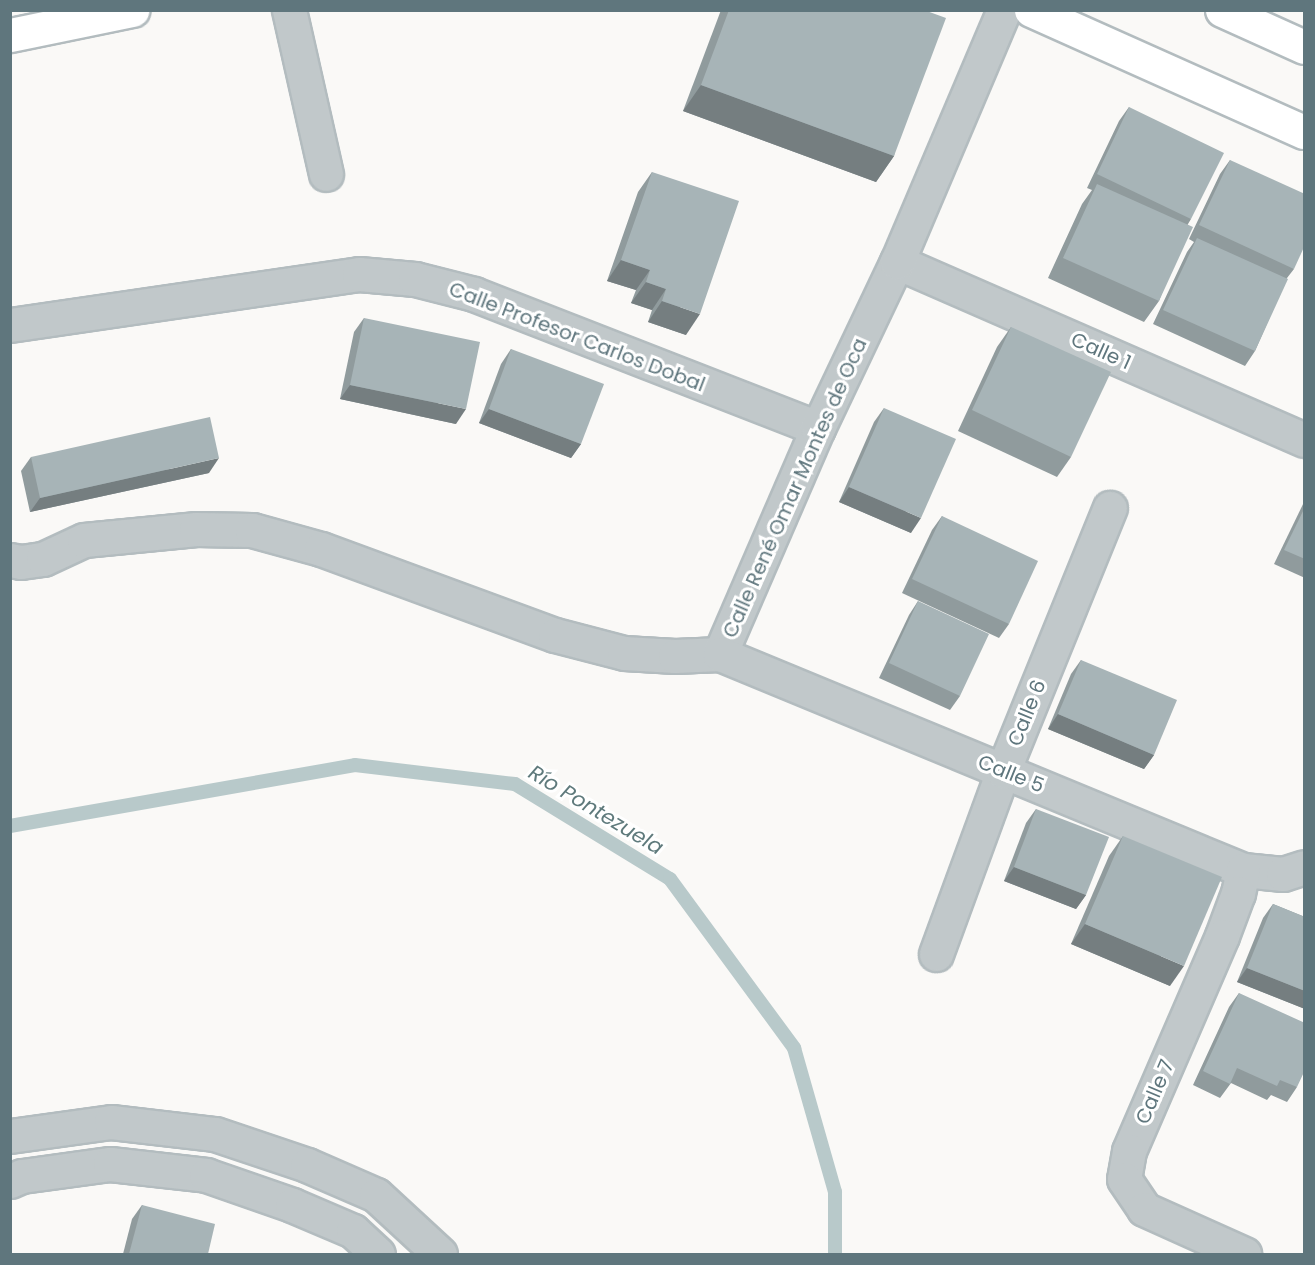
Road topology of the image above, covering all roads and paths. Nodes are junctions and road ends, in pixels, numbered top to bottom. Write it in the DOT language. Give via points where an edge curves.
graph roads {
  1 [pos="132,10"];
  2 [pos="289,10"];
  3 [pos="1004,10"];
  4 [pos="1031,10"];
  5 [pos="1222,10"];
  6 [pos="10,35"];
  7 [pos="1305,47"];
  8 [pos="1305,132"];
  9 [pos="327,174"];
  10 [pos="897,262"];
  11 [pos="10,325"];
  12 [pos="818,428"];
  13 [pos="1305,440"];
  14 [pos="1110,508"];
  15 [pos="10,560"];
  16 [pos="720,654"];
  17 [pos="1003,771"];
  18 [pos="1305,867"];
  19 [pos="1242,870"];
  20 [pos="936,954"];
  21 [pos="10,1136"];
  22 [pos="10,1181"];
  23 [pos="378,1254"];
  24 [pos="440,1254"];
  25 [pos="1244,1254"];
  1 -- 6 [label="street"];
  2 -- 9 [label="street"];
  3 -- 10 [label="street, Calle René Omar Montes de Oca"];
  4 -- 8 [label="street"];
  5 -- 7 [label="street"];
  10 -- 12 [label="street, Calle René Omar Montes de Oca"];
  10 -- 13 [label="street, Calle 1"];
  11 -- 12 [label="street, Calle Profesor Carlos Dobal" via="359,274 415,279 474,294"];
  12 -- 16 [label="street, Calle René Omar Montes de Oca"];
  14 -- 17 [label="street, Calle 6"];
  15 -- 16 [label="street, Calle René Omar Montes de Oca" via="43,559 84,540 196,529 252,530 321,549 555,635 624,652"];
  16 -- 17 [label="street, Calle 5"];
  17 -- 19 [label="street, Calle 5"];
  17 -- 20 [label="street, Calle 6"];
  18 -- 19 [label="street, Calle 5" via="1283,874"];
  19 -- 25 [label="street, Calle 7" via="1222,936 1130,1151 1124,1179 1144,1209"];
  21 -- 24 [label="street" via="111,1122 215,1134 307,1165 376,1195"];
  22 -- 23 [label="street" via="110,1164 206,1175 353,1231"];
}
